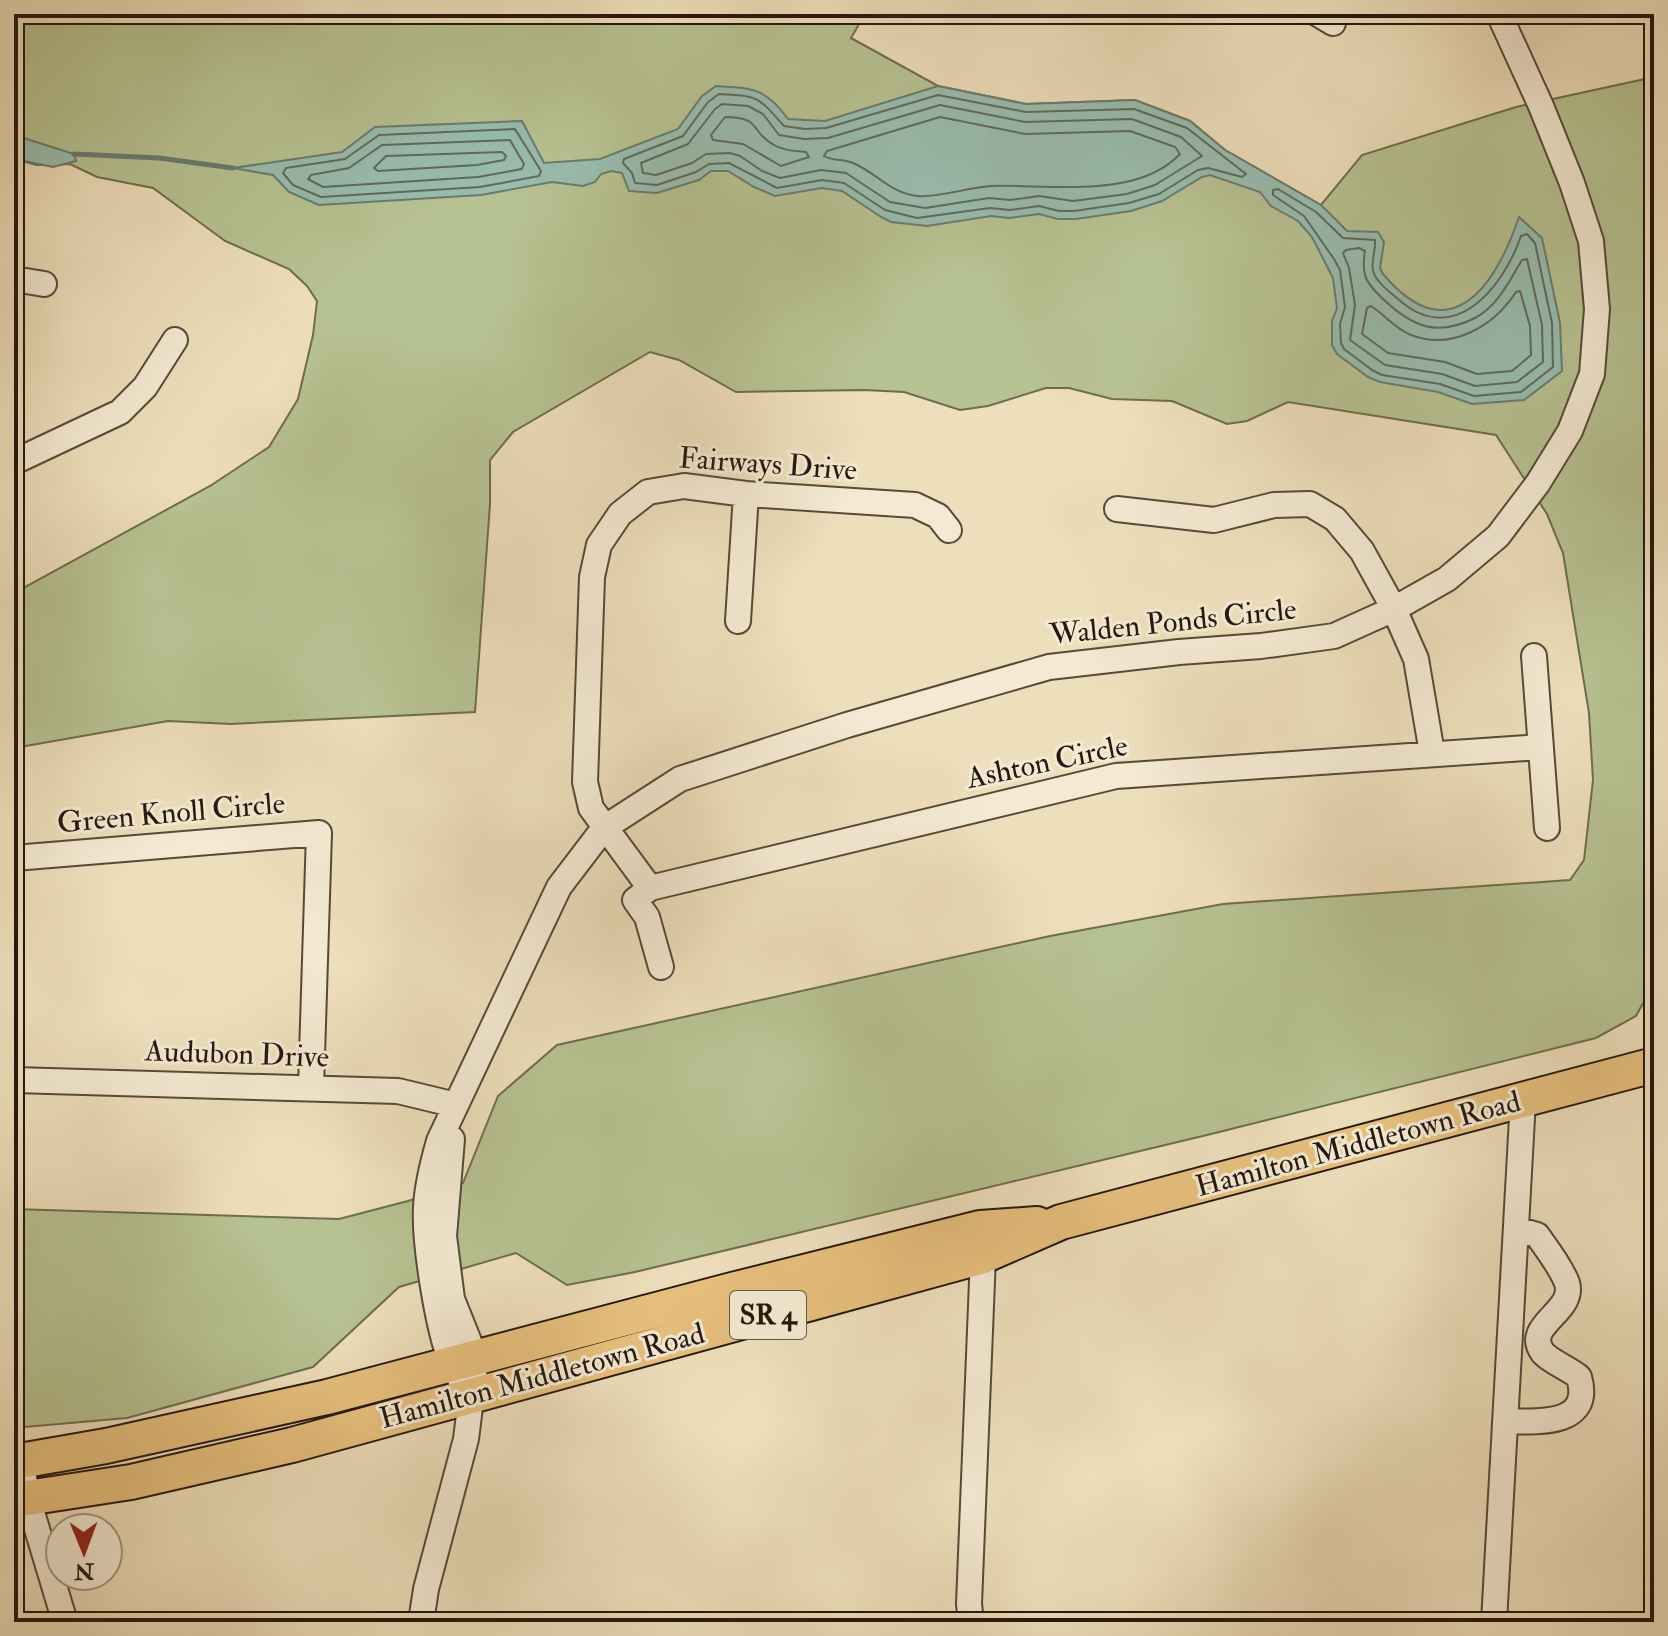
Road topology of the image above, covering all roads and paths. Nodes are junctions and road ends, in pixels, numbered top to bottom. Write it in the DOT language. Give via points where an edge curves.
graph roads {
  1 [pos="1499,14"];
  2 [pos="14,279"];
  3 [pos="44,284"];
  4 [pos="175,340"];
  5 [pos="14,462"];
  6 [pos="746,494"];
  7 [pos="1117,509"];
  8 [pos="949,530"];
  9 [pos="1394,609"];
  10 [pos="738,621"];
  11 [pos="1534,656"];
  12 [pos="1540,747"];
  13 [pos="1432,753"];
  14 [pos="604,828"];
  15 [pos="1547,828"];
  16 [pos="14,858"];
  17 [pos="650,888"];
  18 [pos="661,967"];
  19 [pos="1654,1065"];
  20 [pos="14,1080"];
  21 [pos="311,1087"];
  22 [pos="1523,1100"];
  23 [pos="456,1105"];
  24 [pos="1061,1222"];
  25 [pos="1516,1229"];
  26 [pos="983,1256"];
  27 [pos="464,1362"];
  28 [pos="471,1395"];
  29 [pos="1505,1421"];
  30 [pos="18,1461"];
  31 [pos="21,1499"];
  32 [pos="65,1622"];
  33 [pos="421,1622"];
  34 [pos="971,1622"];
  35 [pos="1494,1622"];
  1 -- 9 [label="street, Walden Ponds Circle" via="1546,119 1591,241 1597,309 1592,374 1570,431 1498,536 1447,579"];
  2 -- 3 [label="street"];
  4 -- 5 [label="street" via="145,387 120,412"];
  6 -- 8 [label="street, Fairways Drive" via="915,505 938,516"];
  6 -- 10 [label="street"];
  6 -- 14 [label="street, Fairways Drive" via="684,486 648,492 620,514 599,545 592,577 585,782 591,808"];
  7 -- 9 [label="street" via="1214,520 1274,505 1310,504 1335,519 1362,551"];
  9 -- 13 [label="street" via="1416,659"];
  9 -- 14 [label="street, Walden Ponds Circle" via="1334,636 1049,667 680,779"];
  11 -- 12 [label="street"];
  12 -- 13 [label="street, Ashton Circle"];
  12 -- 15 [label="street"];
  13 -- 17 [label="street, Ashton Circle" via="1116,776"];
  14 -- 17 [label="street"];
  14 -- 23 [label="street, Walden Ponds Circle" via="559,887"];
  16 -- 21 [label="street, Green Knoll Circle" via="319,833"];
  17 -- 18 [label="street" via="635,900 647,917"];
  19 -- 22 [label="highway, Hamilton Middletown Road / SR 4"];
  20 -- 21 [label="street, Audubon Drive"];
  21 -- 23 [label="street, Audubon Drive" via="398,1091"];
  22 -- 24 [label="highway, Hamilton Middletown Road / SR 4"];
  22 -- 25 [label="street"];
  23 -- 27 [label="street, Walden Ponds Circle" via="439,1141 426,1207 427,1243 434,1286"];
  24 -- 26 [label="highway, Hamilton Middletown Road / SR 4"];
  24 -- 27 [label="highway, Hamilton Middletown Road / SR 4" via="980,1228"];
  25 -- 29 [label="street"];
  25 -- 29 [label="street" via="1537,1235 1567,1284 1567,1299 1540,1328 1538,1338 1546,1356 1579,1377 1583,1400 1561,1417"];
  26 -- 28 [label="highway, Hamilton Middletown Road / SR 4"];
  26 -- 34 [label="street"];
  27 -- 28 [label="street, Walden Ponds Circle"];
  27 -- 30 [label="highway, Hamilton Middletown Road / SR 4" via="327,1397"];
  28 -- 31 [label="highway, Hamilton Middletown Road / SR 4" via="191,1469"];
  28 -- 33 [label="street" via="466,1439"];
  29 -- 35 [label="street"];
  30 -- 31 [label="street"];
  31 -- 32 [label="street"];
}
